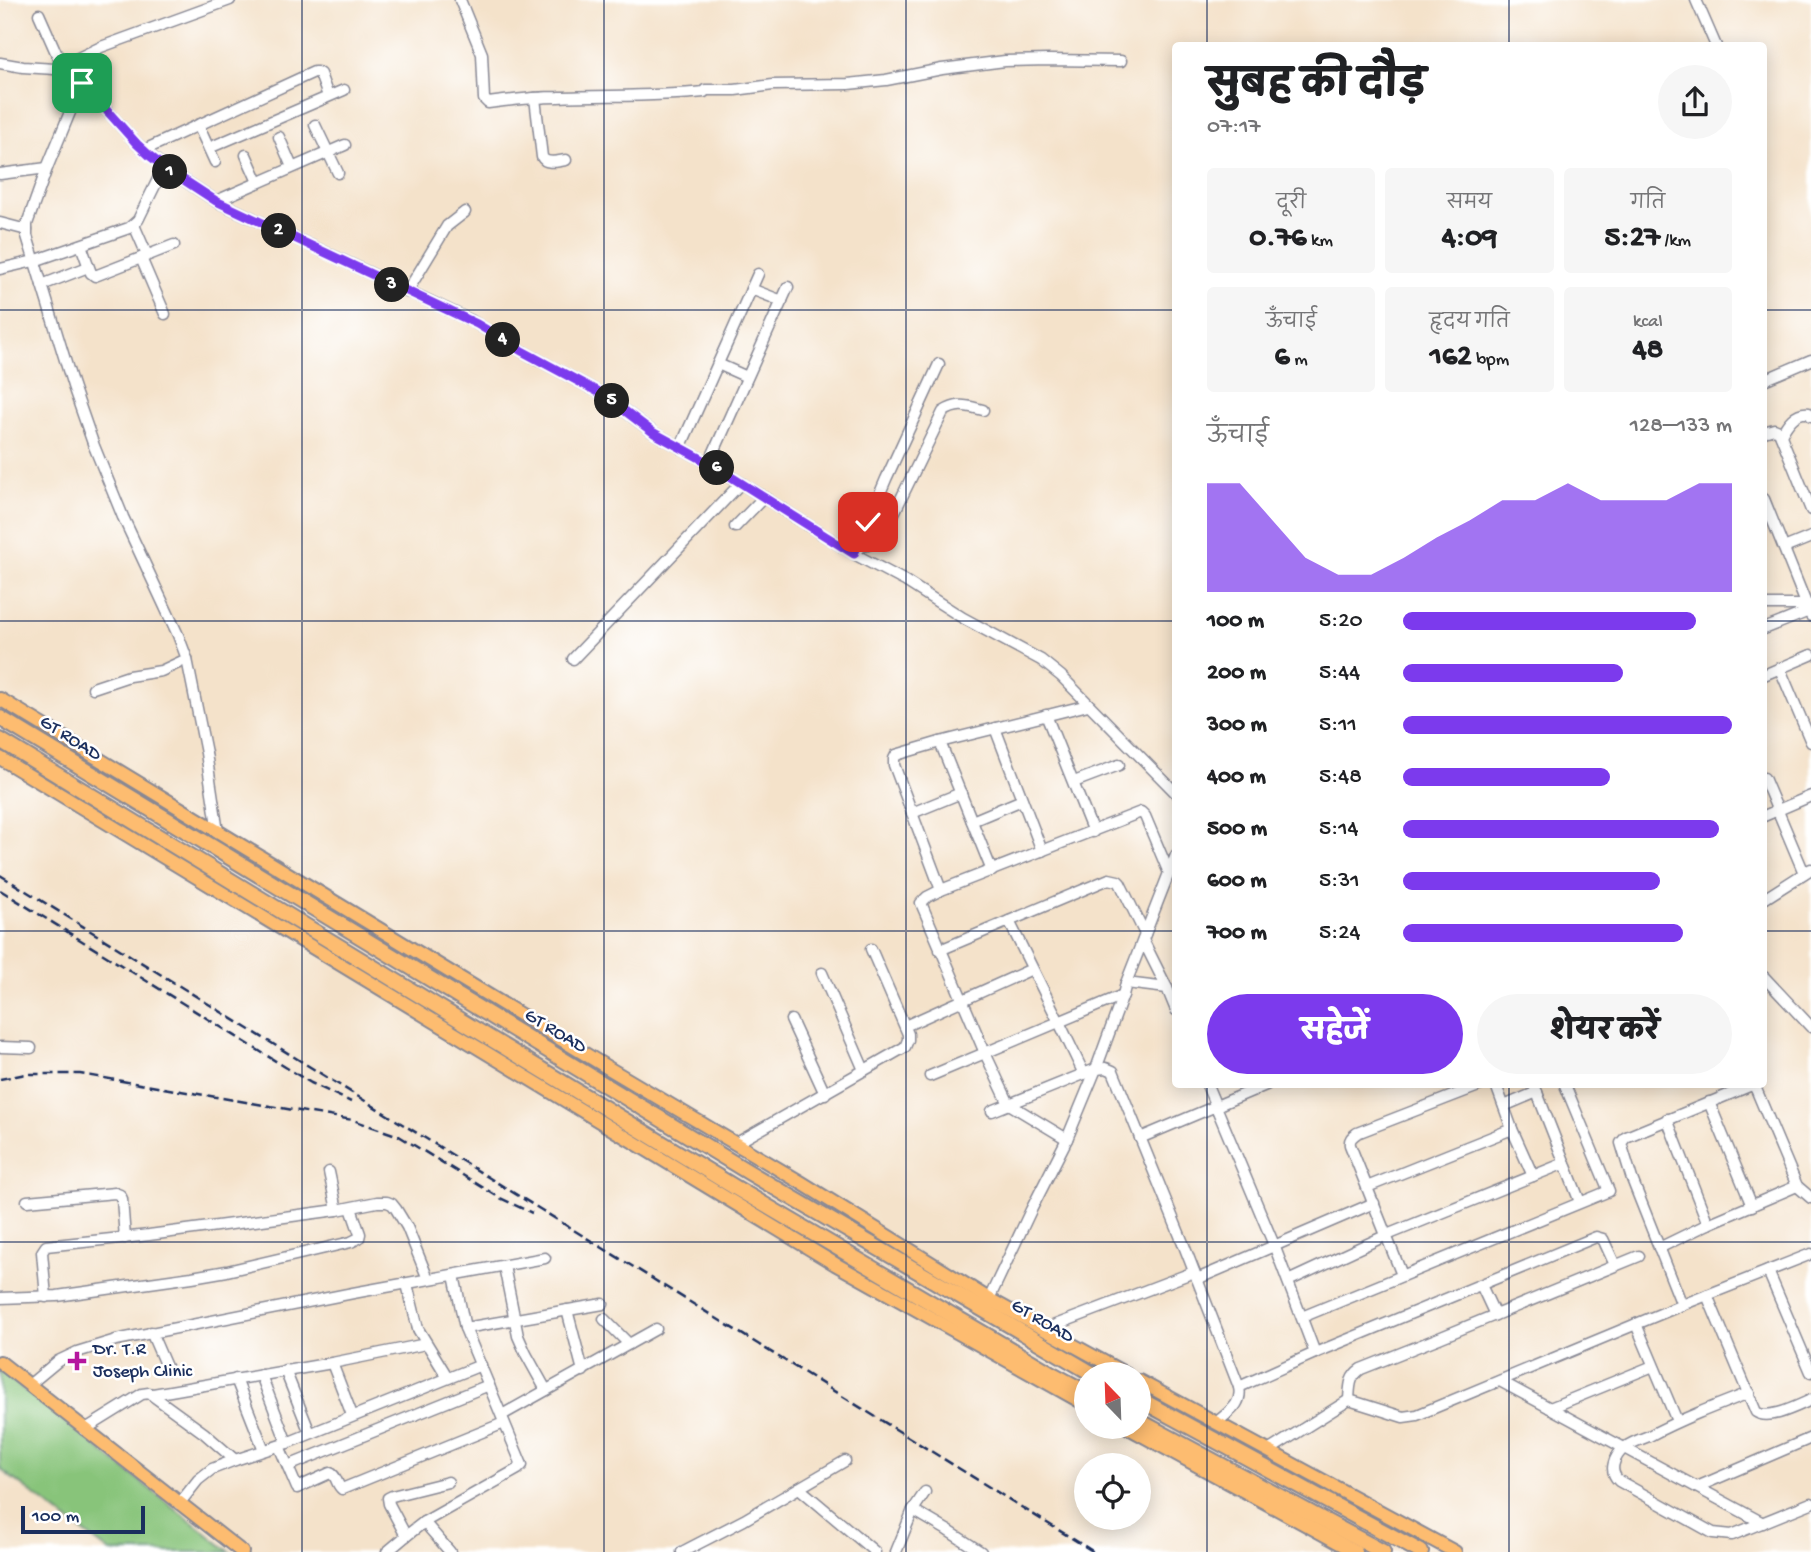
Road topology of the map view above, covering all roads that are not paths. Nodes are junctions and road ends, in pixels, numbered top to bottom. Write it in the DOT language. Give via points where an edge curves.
graph roads {
  1 [pos="230,0"];
  2 [pos="460,0"];
  3 [pos="1696,0"];
  4 [pos="39,14"];
  5 [pos="1714,42"];
  6 [pos="1121,61"];
  7 [pos="0,63"];
  8 [pos="58,68"];
  9 [pos="82,83"];
  10 [pos="344,90"];
  11 [pos="328,96"];
  12 [pos="536,98"];
  13 [pos="198,125"];
  14 [pos="315,125"];
  15 [pos="279,137"];
  16 [pos="345,145"];
  17 [pos="209,148"];
  18 [pos="144,150"];
  19 [pos="328,151"];
  20 [pos="246,155"];
  21 [pos="566,160"];
  22 [pos="215,162"];
  23 [pos="164,167"];
  24 [pos="292,167"];
  25 [pos="47,168"];
  26 [pos="338,173"];
  27 [pos="0,174"];
  28 [pos="258,182"];
  29 [pos="216,201"];
  30 [pos="465,212"];
  31 [pos="0,223"];
  32 [pos="134,225"];
  33 [pos="27,230"];
  34 [pos="80,245"];
  35 [pos="173,245"];
  36 [pos="144,257"];
  37 [pos="34,261"];
  38 [pos="88,267"];
  39 [pos="0,270"];
  40 [pos="758,274"];
  41 [pos="42,285"];
  42 [pos="788,287"];
  43 [pos="751,289"];
  44 [pos="407,292"];
  45 [pos="782,301"];
  46 [pos="165,314"];
  47 [pos="1811,360"];
  48 [pos="718,364"];
  49 [pos="939,364"];
  50 [pos="747,377"];
  51 [pos="1767,379"];
  52 [pos="983,410"];
  53 [pos="1811,416"];
  54 [pos="1767,431"];
  55 [pos="1781,435"];
  56 [pos="681,446"];
  57 [pos="709,463"];
  58 [pos="741,483"];
  59 [pos="763,498"];
  60 [pos="1767,506"];
  61 [pos="1811,510"];
  62 [pos="735,527"];
  63 [pos="1811,537"];
  64 [pos="1784,548"];
  65 [pos="856,551"];
  66 [pos="1767,605"];
  67 [pos="1809,609"];
  68 [pos="1767,628"];
  69 [pos="1811,655"];
  70 [pos="187,659"];
  71 [pos="573,659"];
  72 [pos="1780,669"];
  73 [pos="1767,674"];
  74 [pos="93,688"];
  75 [pos="0,699"];
  76 [pos="1088,705"];
  77 [pos="1046,715"];
  78 [pos="0,718"];
  79 [pos="995,728"];
  80 [pos="0,740"];
  81 [pos="1811,741"];
  82 [pos="940,742"];
  83 [pos="0,758"];
  84 [pos="1119,765"];
  85 [pos="1074,782"];
  86 [pos="1767,786"];
  87 [pos="1172,789"];
  88 [pos="961,793"];
  89 [pos="1811,796"];
  90 [pos="1022,800"];
  91 [pos="1777,811"];
  92 [pos="912,813"];
  93 [pos="1767,815"];
  94 [pos="972,821"];
  95 [pos="218,832"];
  96 [pos="1093,832"];
  97 [pos="1042,851"];
  98 [pos="1172,865"];
  99 [pos="992,871"];
  100 [pos="1808,871"];
  101 [pos="1169,873"];
  102 [pos="941,890"];
  103 [pos="1767,897"];
  104 [pos="1009,921"];
  105 [pos="1144,937"];
  106 [pos="871,949"];
  107 [pos="940,950"];
  108 [pos="1032,969"];
  109 [pos="822,973"];
  110 [pos="1767,980"];
  111 [pos="1126,983"];
  112 [pos="1167,988"];
  113 [pos="1123,995"];
  114 [pos="962,1000"];
  115 [pos="1172,1000"];
  116 [pos="791,1020"];
  117 [pos="1059,1021"];
  118 [pos="905,1026"];
  119 [pos="1811,1027"];
  120 [pos="0,1047"];
  121 [pos="31,1048"];
  122 [pos="985,1053"];
  123 [pos="1096,1069"];
  124 [pos="864,1070"];
  125 [pos="1084,1074"];
  126 [pos="930,1076"];
  127 [pos="1208,1088"];
  128 [pos="1258,1088"];
  129 [pos="1474,1088"];
  130 [pos="1497,1088"];
  131 [pos="1536,1088"];
  132 [pos="1566,1088"];
  133 [pos="1744,1088"];
  134 [pos="1755,1088"];
  135 [pos="825,1094"];
  136 [pos="1709,1102"];
  137 [pos="1009,1104"];
  138 [pos="1504,1106"];
  139 [pos="1216,1107"];
  140 [pos="992,1111"];
  141 [pos="1667,1119"];
  142 [pos="1512,1129"];
  143 [pos="1140,1138"];
  144 [pos="1067,1139"];
  145 [pos="735,1144"];
  146 [pos="1565,1163"];
  147 [pos="329,1172"];
  148 [pos="1533,1176"];
  149 [pos="1797,1186"];
  150 [pos="1367,1187"];
  151 [pos="1811,1199"];
  152 [pos="27,1201"];
  153 [pos="1580,1202"];
  154 [pos="1374,1203"];
  155 [pos="1752,1206"];
  156 [pos="351,1208"];
  157 [pos="337,1210"];
  158 [pos="1708,1224"];
  159 [pos="1387,1235"];
  160 [pos="125,1238"];
  161 [pos="1274,1245"];
  162 [pos="1660,1248"];
  163 [pos="1811,1254"];
  164 [pos="1639,1256"];
  165 [pos="545,1258"];
  166 [pos="1615,1265"];
  167 [pos="504,1266"];
  168 [pos="1768,1271"];
  169 [pos="454,1275"];
  170 [pos="1402,1275"];
  171 [pos="1196,1276"];
  172 [pos="428,1279"];
  173 [pos="1288,1280"];
  174 [pos="407,1284"];
  175 [pos="1481,1285"];
  176 [pos="1707,1295"];
  177 [pos="46,1297"];
  178 [pos="0,1298"];
  179 [pos="989,1299"];
  180 [pos="603,1304"];
  181 [pos="1682,1305"];
  182 [pos="567,1310"];
  183 [pos="1495,1315"];
  184 [pos="1302,1317"];
  185 [pos="514,1319"];
  186 [pos="604,1319"];
  187 [pos="1636,1324"];
  188 [pos="465,1328"];
  189 [pos="656,1329"];
  190 [pos="1045,1329"];
  191 [pos="152,1332"];
  192 [pos="426,1344"];
  193 [pos="629,1344"];
  194 [pos="1315,1353"];
  195 [pos="0,1362"];
  196 [pos="1104,1362"];
  197 [pos="332,1363"];
  198 [pos="1074,1363"];
  199 [pos="481,1365"];
  200 [pos="1653,1366"];
  201 [pos="167,1369"];
  202 [pos="1811,1369"];
  203 [pos="285,1370"];
  204 [pos="583,1371"];
  205 [pos="261,1374"];
  206 [pos="447,1378"];
  207 [pos="236,1379"];
  208 [pos="1500,1381"];
  209 [pos="29,1385"];
  210 [pos="489,1385"];
  211 [pos="1074,1386"];
  212 [pos="1239,1387"];
  213 [pos="1152,1388"];
  214 [pos="546,1390"];
  215 [pos="1749,1393"];
  216 [pos="153,1394"];
  217 [pos="1074,1398"];
  218 [pos="1349,1400"];
  219 [pos="1811,1400"];
  220 [pos="1152,1406"];
  221 [pos="1550,1408"];
  222 [pos="352,1415"];
  223 [pos="503,1419"];
  224 [pos="1677,1421"];
  225 [pos="1216,1423"];
  226 [pos="1152,1428"];
  227 [pos="84,1430"];
  228 [pos="310,1433"];
  229 [pos="1811,1438"];
  230 [pos="1149,1439"];
  231 [pos="283,1444"];
  232 [pos="1625,1448"];
  233 [pos="264,1450"];
  234 [pos="1268,1451"];
  235 [pos="234,1460"];
  236 [pos="845,1461"];
  237 [pos="288,1466"];
  238 [pos="448,1482"];
  239 [pos="1696,1487"];
  240 [pos="799,1488"];
  241 [pos="925,1492"];
  242 [pos="1811,1503"];
  243 [pos="179,1504"];
  244 [pos="912,1510"];
  245 [pos="424,1522"];
  246 [pos="1762,1523"];
  247 [pos="406,1536"];
  248 [pos="242,1552"];
  249 [pos="387,1552"];
  250 [pos="450,1552"];
  251 [pos="682,1552"];
  252 [pos="875,1552"];
  253 [pos="896,1552"];
  254 [pos="981,1552"];
  255 [pos="1356,1552"];
  256 [pos="1383,1552"];
  257 [pos="1422,1552"];
  258 [pos="1455,1552"];
  1 -- 8 [label="street" via="101,47"];
  2 -- 12 [label="street" via="482,54 485,102"];
  3 -- 5 [label="street"];
  4 -- 8 [label="street"];
  6 -- 12 [label="street" via="1005,61 848,84"];
  7 -- 8 [label="street"];
  8 -- 9 [label="street"];
  9 -- 18 [label="street"];
  9 -- 25 [label="street"];
  10 -- 11 [label="street"];
  11 -- 13 [label="street" via="320,74 314,72"];
  11 -- 17 [label="street"];
  12 -- 21 [label="street" via="542,157 548,162"];
  13 -- 17 [label="street"];
  13 -- 18 [label="street"];
  14 -- 19 [label="street"];
  15 -- 24 [label="street"];
  16 -- 19 [label="street"];
  17 -- 22 [label="street"];
  18 -- 23 [label="street"];
  19 -- 24 [label="street"];
  19 -- 26 [label="street"];
  20 -- 28 [label="street"];
  23 -- 29 [label="street"];
  23 -- 32 [label="street"];
  24 -- 28 [label="street"];
  25 -- 27 [label="street"];
  25 -- 33 [label="street"];
  28 -- 29 [label="street"];
  29 -- 44 [label="street"];
  30 -- 44 [label="street" via="447,226"];
  31 -- 33 [label="street"];
  32 -- 34 [label="street"];
  32 -- 36 [label="street"];
  33 -- 37 [label="street"];
  34 -- 37 [label="street"];
  34 -- 38 [label="street"];
  35 -- 36 [label="street"];
  36 -- 38 [label="street" via="94,276"];
  36 -- 46 [label="street"];
  37 -- 39 [label="street"];
  37 -- 41 [label="street"];
  38 -- 41 [label="street"];
  40 -- 43 [label="street"];
  41 -- 70 [label="street" via="94,446"];
  42 -- 45 [label="street"];
  43 -- 45 [label="street"];
  43 -- 48 [label="street"];
  44 -- 56 [label="street" via="472,321 604,395 654,433"];
  45 -- 50 [label="street"];
  47 -- 51 [label="street"];
  48 -- 50 [label="street"];
  48 -- 56 [label="street"];
  49 -- 65 [label="street"];
  50 -- 57 [label="street"];
  52 -- 65 [label="street" via="952,405 943,412 884,535"];
  53 -- 55 [label="street" via="1802,412 1789,421"];
  54 -- 55 [label="street" via="1777,429"];
  55 -- 61 [label="street"];
  56 -- 57 [label="street"];
  57 -- 58 [label="street"];
  58 -- 59 [label="street"];
  58 -- 71 [label="street"];
  59 -- 62 [label="street"];
  59 -- 65 [label="street"];
  60 -- 64 [label="street"];
  63 -- 64 [label="street"];
  64 -- 67 [label="street"];
  65 -- 76 [label="street" via="1041,660"];
  66 -- 67 [label="street"];
  67 -- 68 [label="street"];
  69 -- 72 [label="street"];
  70 -- 74 [label="street" via="161,671"];
  70 -- 95 [label="street"];
  72 -- 73 [label="street"];
  72 -- 81 [label="street"];
  75 -- 95 [label="main road"];
  76 -- 77 [label="street"];
  76 -- 87 [label="street"];
  77 -- 79 [label="street"];
  77 -- 85 [label="street"];
  78 -- 198 [label="highway, GT ROAD" via="750,1173"];
  79 -- 82 [label="street"];
  79 -- 90 [label="street"];
  80 -- 211 [label="highway, GT ROAD" via="736,1188"];
  82 -- 88 [label="street"];
  82 -- 92 [label="street" via="894,759"];
  83 -- 217 [label="main road" via="835,1264"];
  84 -- 85 [label="street"];
  85 -- 96 [label="street"];
  86 -- 91 [label="street"];
  88 -- 92 [label="street"];
  88 -- 94 [label="street"];
  89 -- 91 [label="street"];
  90 -- 94 [label="street"];
  90 -- 97 [label="street"];
  91 -- 93 [label="street"];
  91 -- 100 [label="street"];
  92 -- 102 [label="street"];
  94 -- 99 [label="street"];
  95 -- 145 [label="main road"];
  96 -- 97 [label="street"];
  96 -- 101 [label="street" via="1143,813"];
  97 -- 99 [label="street"];
  98 -- 101 [label="street"];
  99 -- 102 [label="street"];
  100 -- 103 [label="street"];
  101 -- 105 [label="street"];
  102 -- 107 [label="street" via="921,903"];
  104 -- 105 [label="street" via="1113,879 1120,883"];
  104 -- 107 [label="street"];
  104 -- 108 [label="street"];
  105 -- 111 [label="street"];
  105 -- 112 [label="street"];
  106 -- 118 [label="street"];
  107 -- 114 [label="street"];
  108 -- 114 [label="street"];
  108 -- 117 [label="street"];
  109 -- 124 [label="street"];
  110 -- 119 [label="street"];
  111 -- 112 [label="street"];
  111 -- 113 [label="street"];
  112 -- 115 [label="street"];
  113 -- 117 [label="street"];
  113 -- 123 [label="street"];
  114 -- 118 [label="street"];
  114 -- 122 [label="street"];
  116 -- 135 [label="street"];
  117 -- 122 [label="street"];
  117 -- 125 [label="street"];
  118 -- 124 [label="street" via="905,1047"];
  120 -- 121 [label="street"];
  122 -- 126 [label="street"];
  122 -- 137 [label="street"];
  123 -- 125 [label="street"];
  123 -- 143 [label="street" via="1113,1071"];
  123 -- 144 [label="street"];
  124 -- 135 [label="street"];
  125 -- 137 [label="street"];
  127 -- 139 [label="street"];
  128 -- 139 [label="street"];
  129 -- 150 [label="street" via="1352,1137 1350,1145"];
  130 -- 138 [label="street"];
  131 -- 138 [label="street"];
  131 -- 146 [label="street"];
  132 -- 153 [label="street" via="1609,1191"];
  133 -- 136 [label="street"];
  134 -- 149 [label="street"];
  135 -- 145 [label="street"];
  136 -- 141 [label="street"];
  136 -- 155 [label="street"];
  137 -- 140 [label="street"];
  137 -- 144 [label="street"];
  138 -- 142 [label="street"];
  139 -- 143 [label="street"];
  139 -- 161 [label="street"];
  141 -- 158 [label="street"];
  141 -- 162 [label="street" via="1621,1143"];
  142 -- 148 [label="street"];
  142 -- 150 [label="street"];
  143 -- 171 [label="street"];
  144 -- 179 [label="street"];
  145 -- 179 [label="main road"];
  146 -- 148 [label="street"];
  146 -- 153 [label="street"];
  147 -- 157 [label="street"];
  148 -- 159 [label="street"];
  149 -- 151 [label="street"];
  149 -- 155 [label="street"];
  150 -- 154 [label="street"];
  152 -- 160 [label="street" via="115,1193 122,1199"];
  153 -- 170 [label="street"];
  154 -- 159 [label="street"];
  154 -- 161 [label="street"];
  155 -- 158 [label="street"];
  156 -- 157 [label="street"];
  156 -- 172 [label="street" via="392,1204 415,1243"];
  156 -- 177 [label="street" via="360,1234 356,1241 227,1271"];
  157 -- 160 [label="street"];
  158 -- 162 [label="street"];
  159 -- 170 [label="street"];
  159 -- 173 [label="street"];
  160 -- 177 [label="street" via="43,1248"];
  161 -- 171 [label="street"];
  161 -- 173 [label="street"];
  162 -- 181 [label="street"];
  163 -- 168 [label="street"];
  164 -- 166 [label="street"];
  165 -- 167 [label="street"];
  166 -- 175 [label="street" via="1605,1243 1596,1237"];
  166 -- 183 [label="street"];
  167 -- 169 [label="street"];
  167 -- 185 [label="street"];
  168 -- 176 [label="street"];
  168 -- 202 [label="street"];
  169 -- 172 [label="street"];
  169 -- 188 [label="street"];
  170 -- 184 [label="street"];
  171 -- 190 [label="street"];
  171 -- 212 [label="street"];
  172 -- 174 [label="street"];
  173 -- 184 [label="street"];
  174 -- 191 [label="street"];
  174 -- 192 [label="street"];
  175 -- 183 [label="street"];
  175 -- 194 [label="street"];
  176 -- 181 [label="street"];
  176 -- 215 [label="street"];
  177 -- 178 [label="street"];
  179 -- 190 [label="main road"];
  180 -- 182 [label="street"];
  181 -- 187 [label="street"];
  182 -- 185 [label="street"];
  182 -- 204 [label="street"];
  183 -- 218 [label="street" via="1360,1369 1351,1378"];
  184 -- 194 [label="street"];
  185 -- 188 [label="street"];
  185 -- 214 [label="street" via="522,1346"];
  186 -- 193 [label="street"];
  187 -- 200 [label="street"];
  187 -- 208 [label="street"];
  188 -- 199 [label="street"];
  189 -- 193 [label="street"];
  190 -- 196 [label="main road"];
  191 -- 201 [label="street"];
  191 -- 209 [label="street" via="77,1352 50,1366"];
  192 -- 197 [label="street"];
  192 -- 206 [label="street"];
  193 -- 204 [label="street"];
  194 -- 212 [label="street"];
  195 -- 209 [label="main road"];
  197 -- 203 [label="street"];
  197 -- 222 [label="street"];
  199 -- 206 [label="street"];
  199 -- 210 [label="street"];
  200 -- 221 [label="street"];
  200 -- 224 [label="street"];
  203 -- 205 [label="street"];
  203 -- 228 [label="street"];
  204 -- 214 [label="street"];
  205 -- 207 [label="street"];
  205 -- 231 [label="street"];
  206 -- 222 [label="street"];
  207 -- 216 [label="street"];
  207 -- 233 [label="street"];
  208 -- 218 [label="street" via="1403,1417"];
  208 -- 221 [label="street"];
  209 -- 227 [label="main road"];
  210 -- 223 [label="street"];
  210 -- 237 [label="street"];
  212 -- 225 [label="street" via="1239,1401"];
  213 -- 225 [label="main road"];
  214 -- 223 [label="street"];
  215 -- 219 [label="street" via="1756,1412 1762,1415"];
  215 -- 224 [label="street"];
  216 -- 227 [label="street" via="142,1394"];
  216 -- 235 [label="street"];
  218 -- 234 [label="street"];
  220 -- 257 [label="highway"];
  221 -- 232 [label="street"];
  222 -- 228 [label="street"];
  223 -- 237 [label="street" via="342,1489 330,1473 297,1488"];
  223 -- 245 [label="street" via="522,1465"];
  224 -- 232 [label="street"];
  225 -- 234 [label="main road"];
  226 -- 256 [label="highway"];
  227 -- 243 [label="main road"];
  228 -- 231 [label="street"];
  229 -- 239 [label="street"];
  230 -- 255 [label="main road"];
  231 -- 233 [label="street"];
  231 -- 237 [label="street"];
  232 -- 239 [label="street"];
  232 -- 246 [label="street" via="1613,1467 1615,1477 1713,1533 1732,1535"];
  233 -- 235 [label="street"];
  234 -- 258 [label="main road"];
  235 -- 243 [label="street" via="203,1475"];
  236 -- 240 [label="street"];
  238 -- 247 [label="street" via="388,1498"];
  239 -- 246 [label="street"];
  240 -- 251 [label="street"];
  240 -- 252 [label="street"];
  241 -- 244 [label="street"];
  242 -- 246 [label="street"];
  243 -- 248 [label="main road"];
  244 -- 253 [label="street"];
  244 -- 254 [label="street"];
  245 -- 247 [label="street"];
  245 -- 250 [label="street"];
  247 -- 249 [label="street"];
}
